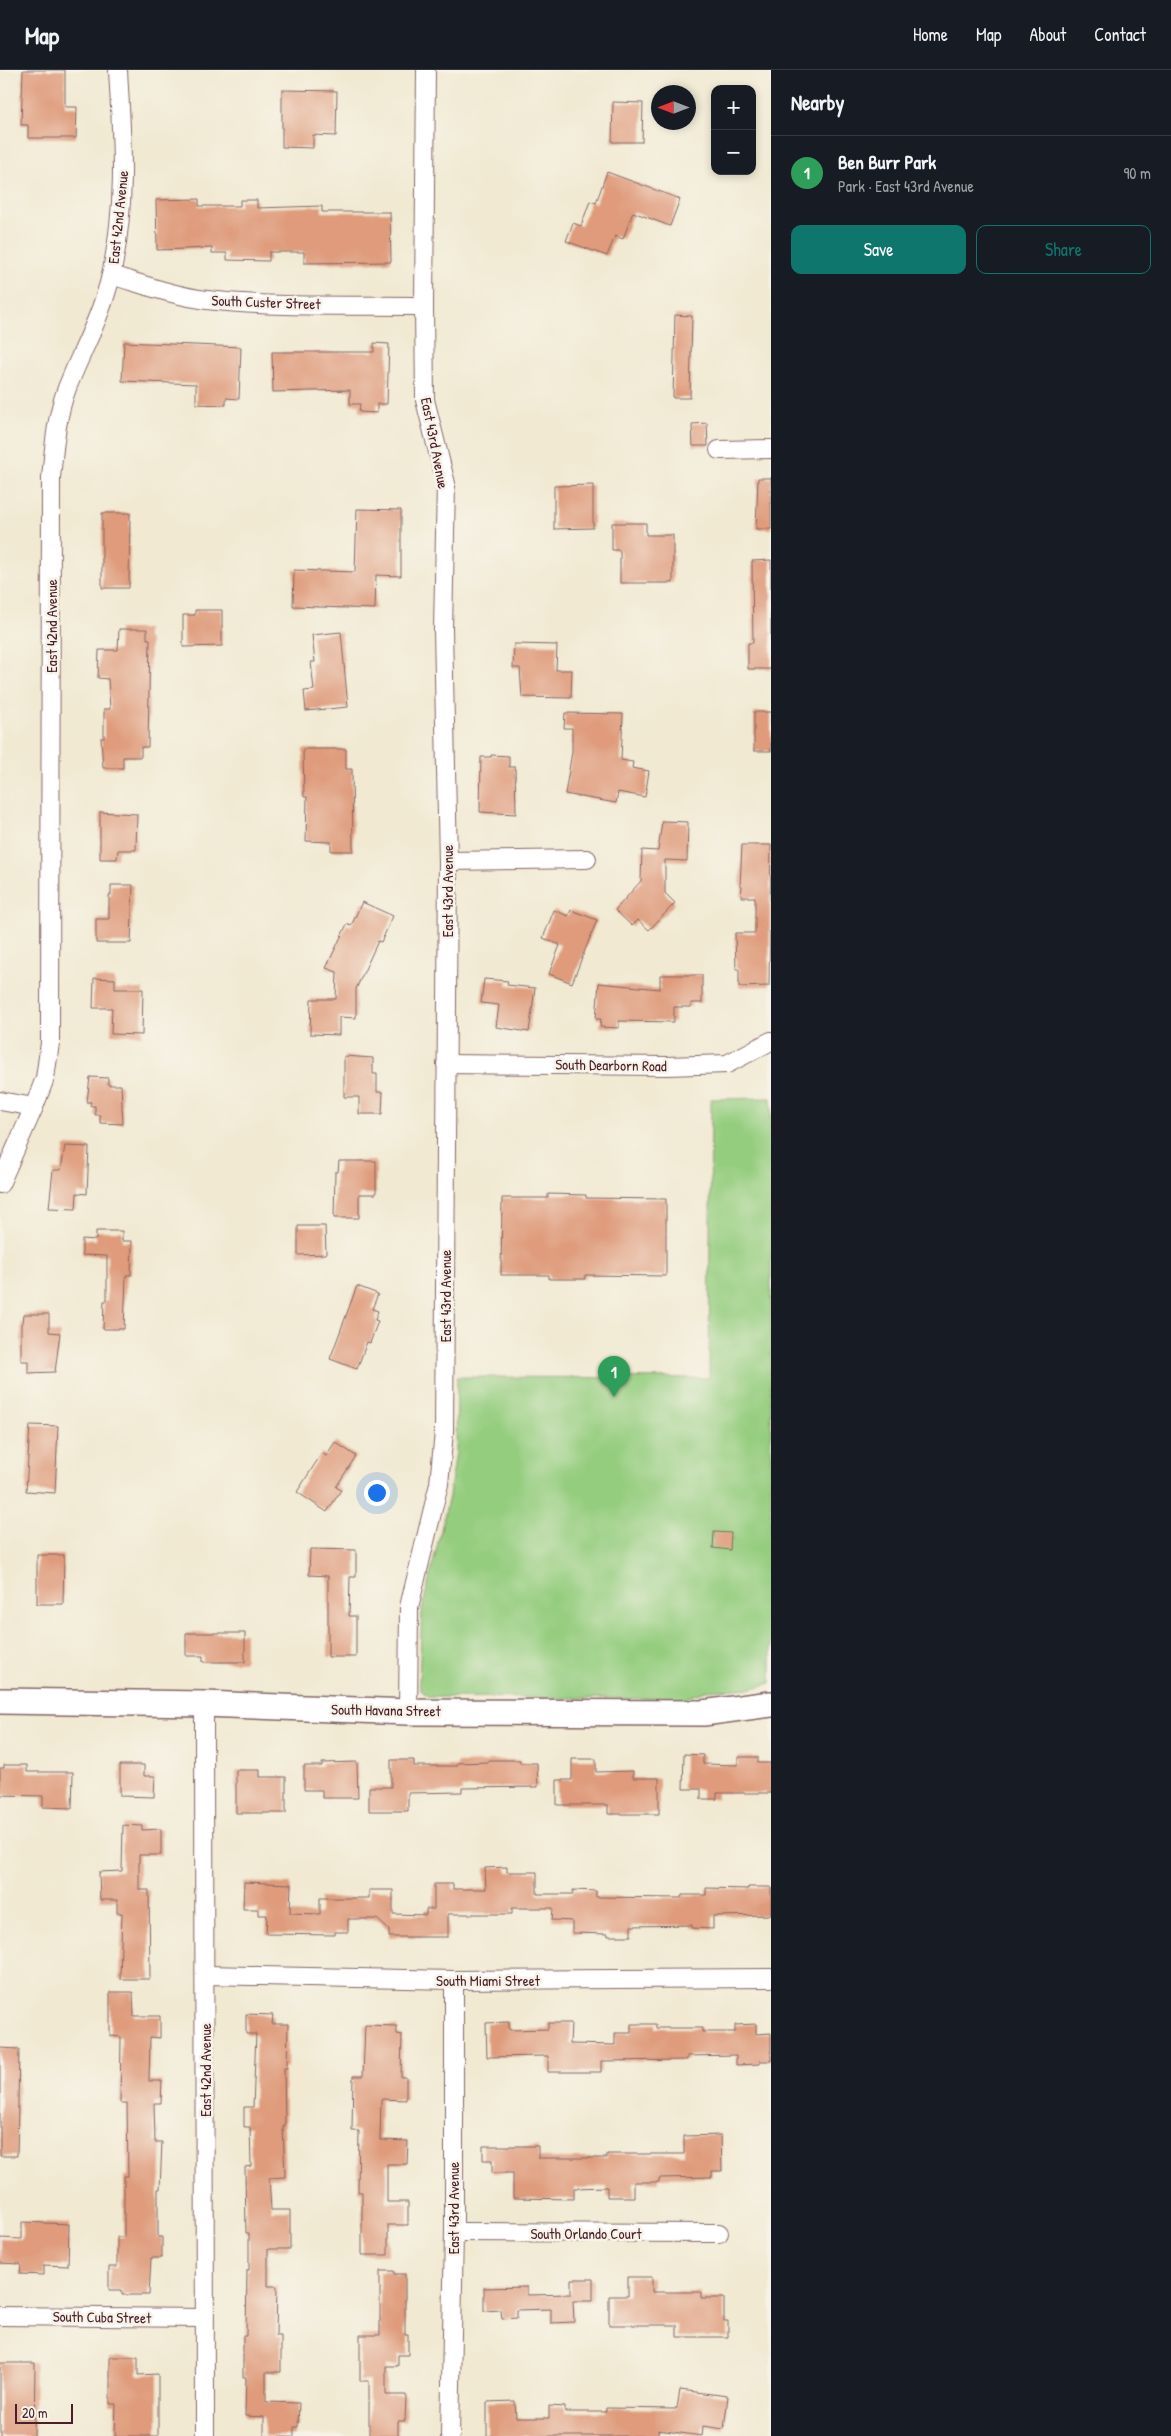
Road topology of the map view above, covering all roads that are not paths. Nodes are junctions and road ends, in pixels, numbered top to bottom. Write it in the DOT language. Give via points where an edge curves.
graph roads {
  1 [pos="118,70"];
  2 [pos="426,70"];
  3 [pos="111,275"];
  4 [pos="424,306"];
  5 [pos="771,449"];
  6 [pos="719,450"];
  7 [pos="587,859"];
  8 [pos="448,860"];
  9 [pos="771,1041"];
  10 [pos="446,1064"];
  11 [pos="0,1101"];
  12 [pos="34,1107"];
  13 [pos="0,1184"];
  14 [pos="0,1701"];
  15 [pos="204,1704"];
  16 [pos="771,1704"];
  17 [pos="408,1712"];
  18 [pos="206,1975"];
  19 [pos="771,1978"];
  20 [pos="454,1980"];
  21 [pos="454,2232"];
  22 [pos="719,2233"];
  23 [pos="0,2316"];
  24 [pos="204,2318"];
  25 [pos="206,2436"];
  26 [pos="450,2436"];
  1 -- 3 [label="street, East 42nd Avenue" via="124,168"];
  2 -- 4 [label="street, East 43rd Avenue"];
  3 -- 4 [label="street, South Custer Street" via="206,300"];
  3 -- 12 [label="street, East 42nd Avenue" via="99,316 67,389 56,426 51,478 50,1042 45,1078"];
  4 -- 8 [label="street, East 43rd Avenue" via="425,400 446,484 443,630"];
  5 -- 6 [label="street"];
  7 -- 8 [label="street"];
  8 -- 10 [label="street, East 43rd Avenue"];
  9 -- 10 [label="street, South Dearborn Road" via="727,1064"];
  10 -- 17 [label="street, East 43rd Avenue" via="444,1432 439,1484 409,1607"];
  11 -- 12 [label="street"];
  12 -- 13 [label="street, East 42nd Avenue"];
  14 -- 15 [label="street, South Havana Street"];
  15 -- 17 [label="street, South Havana Street"];
  15 -- 18 [label="street, East 42nd Avenue"];
  16 -- 17 [label="street, South Havana Street" via="703,1713"];
  18 -- 20 [label="street, South Miami Street"];
  18 -- 24 [label="street, East 42nd Avenue"];
  19 -- 20 [label="street, South Miami Street"];
  20 -- 21 [label="street, East 43rd Avenue"];
  21 -- 22 [label="street, South Orlando Court"];
  21 -- 26 [label="street, East 43rd Avenue"];
  23 -- 24 [label="street, South Cuba Street"];
  24 -- 25 [label="street, East 42nd Avenue"];
}
